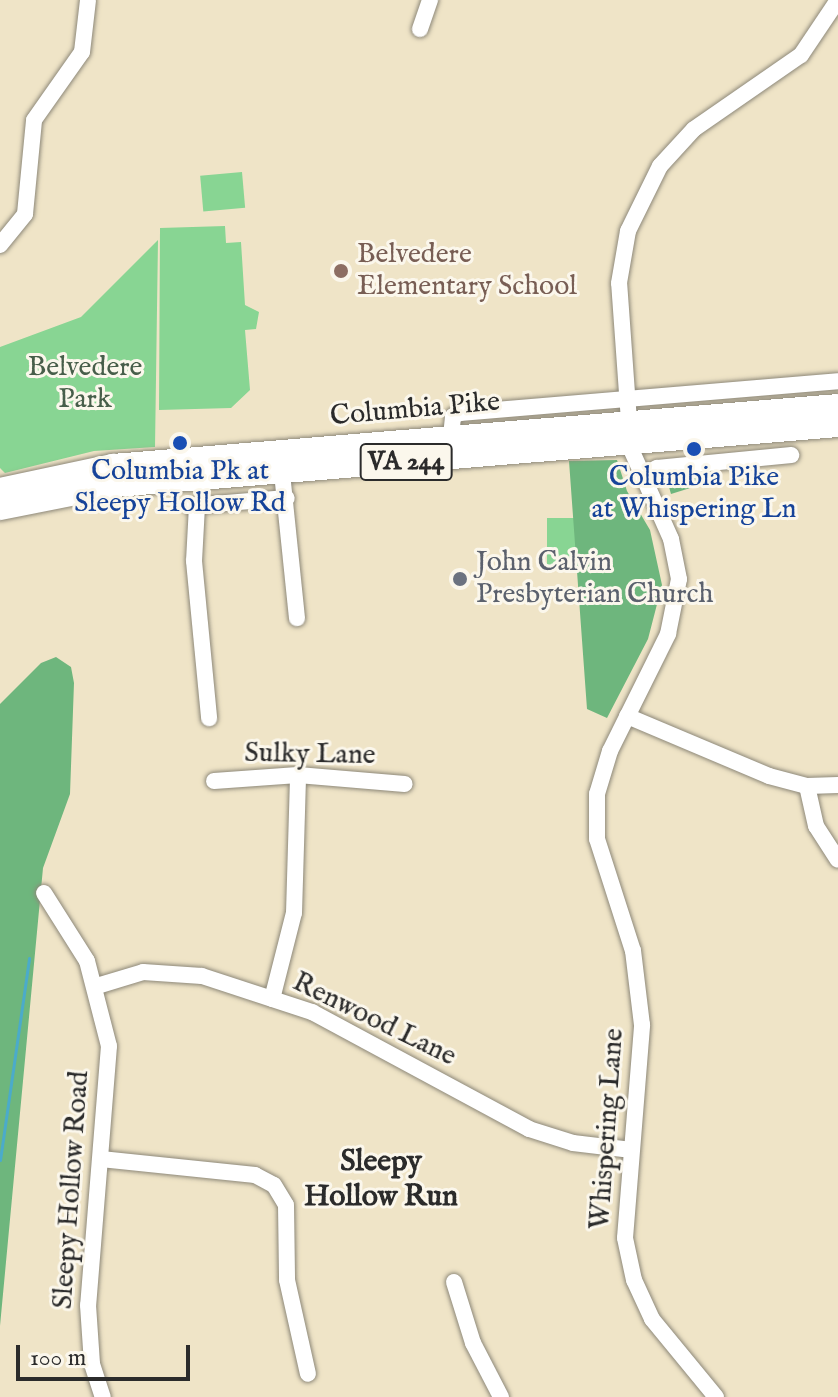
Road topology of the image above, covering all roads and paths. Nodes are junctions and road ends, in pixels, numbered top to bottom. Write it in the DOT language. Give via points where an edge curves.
graph roads {
  1 [pos="88,0"];
  2 [pos="430,0"];
  3 [pos="838,0"];
  4 [pos="420,29"];
  5 [pos="0,245"];
  6 [pos="838,381"];
  7 [pos="626,399"];
  8 [pos="838,405"];
  9 [pos="838,426"];
  10 [pos="630,433"];
  11 [pos="451,436"];
  12 [pos="791,455"];
  13 [pos="282,473"];
  14 [pos="641,476"];
  15 [pos="0,489"];
  16 [pos="287,498"];
  17 [pos="0,509"];
  18 [pos="297,618"];
  19 [pos="627,716"];
  20 [pos="209,718"];
  21 [pos="298,775"];
  22 [pos="214,781"];
  23 [pos="405,784"];
  24 [pos="838,785"];
  25 [pos="807,786"];
  26 [pos="838,860"];
  27 [pos="44,893"];
  28 [pos="97,986"];
  29 [pos="272,999"];
  30 [pos="632,1150"];
  31 [pos="101,1159"];
  32 [pos="454,1282"];
  33 [pos="308,1374"];
  34 [pos="103,1397"];
  35 [pos="501,1397"];
  36 [pos="716,1397"];
  1 -- 5 [label="street" via="82,52 34,120 25,214"];
  2 -- 4 [label="street"];
  3 -- 7 [label="street, Whispering Lane" via="801,55 694,129 646,186 628,231 619,283"];
  6 -- 7 [label="street"];
  7 -- 10 [label="street, Whispering Lane"];
  7 -- 11 [label="street" via="460,413 453,416"];
  8 -- 10 [label="main road, Columbia Pike / VA 244"];
  9 -- 10 [label="main road, Columbia Pike / VA 244"];
  10 -- 11 [label="main road, Columbia Pike / VA 244"];
  10 -- 13 [label="main road, Columbia Pike / VA 244"];
  10 -- 14 [label="street, Whispering Lane"];
  11 -- 15 [label="main road, Columbia Pike / VA 244" via="113,465"];
  12 -- 14 [label="street" via="657,468"];
  13 -- 16 [label="street"];
  13 -- 17 [label="main road, Columbia Pike / VA 244" via="116,486"];
  14 -- 19 [label="street, Whispering Lane" via="671,539 678,598 668,634"];
  16 -- 18 [label="street"];
  16 -- 20 [label="street" via="194,506"];
  19 -- 25 [label="street" via="769,776"];
  19 -- 30 [label="street, Whispering Lane" via="602,773 596,817 601,859 633,951 640,992 642,1059"];
  21 -- 22 [label="street, Sulky Lane"];
  21 -- 23 [label="street, Sulky Lane"];
  21 -- 29 [label="street" via="294,913"];
  24 -- 25 [label="street"];
  25 -- 26 [label="street" via="816,826"];
  27 -- 28 [label="street" via="75,938"];
  28 -- 29 [label="street, Renwood Lane" via="143,972 181,972"];
  28 -- 31 [label="street, Sleepy Hollow Road" via="109,1046"];
  29 -- 30 [label="street, Renwood Lane" via="340,1026 529,1129 573,1143"];
  30 -- 36 [label="street, Whispering Lane" via="625,1238 634,1280 663,1335"];
  31 -- 33 [label="street" via="255,1175 274,1185 286,1205 287,1280"];
  31 -- 34 [label="street, Sleepy Hollow Road" via="88,1305 92,1364"];
  32 -- 35 [label="street" via="473,1343"];
}
